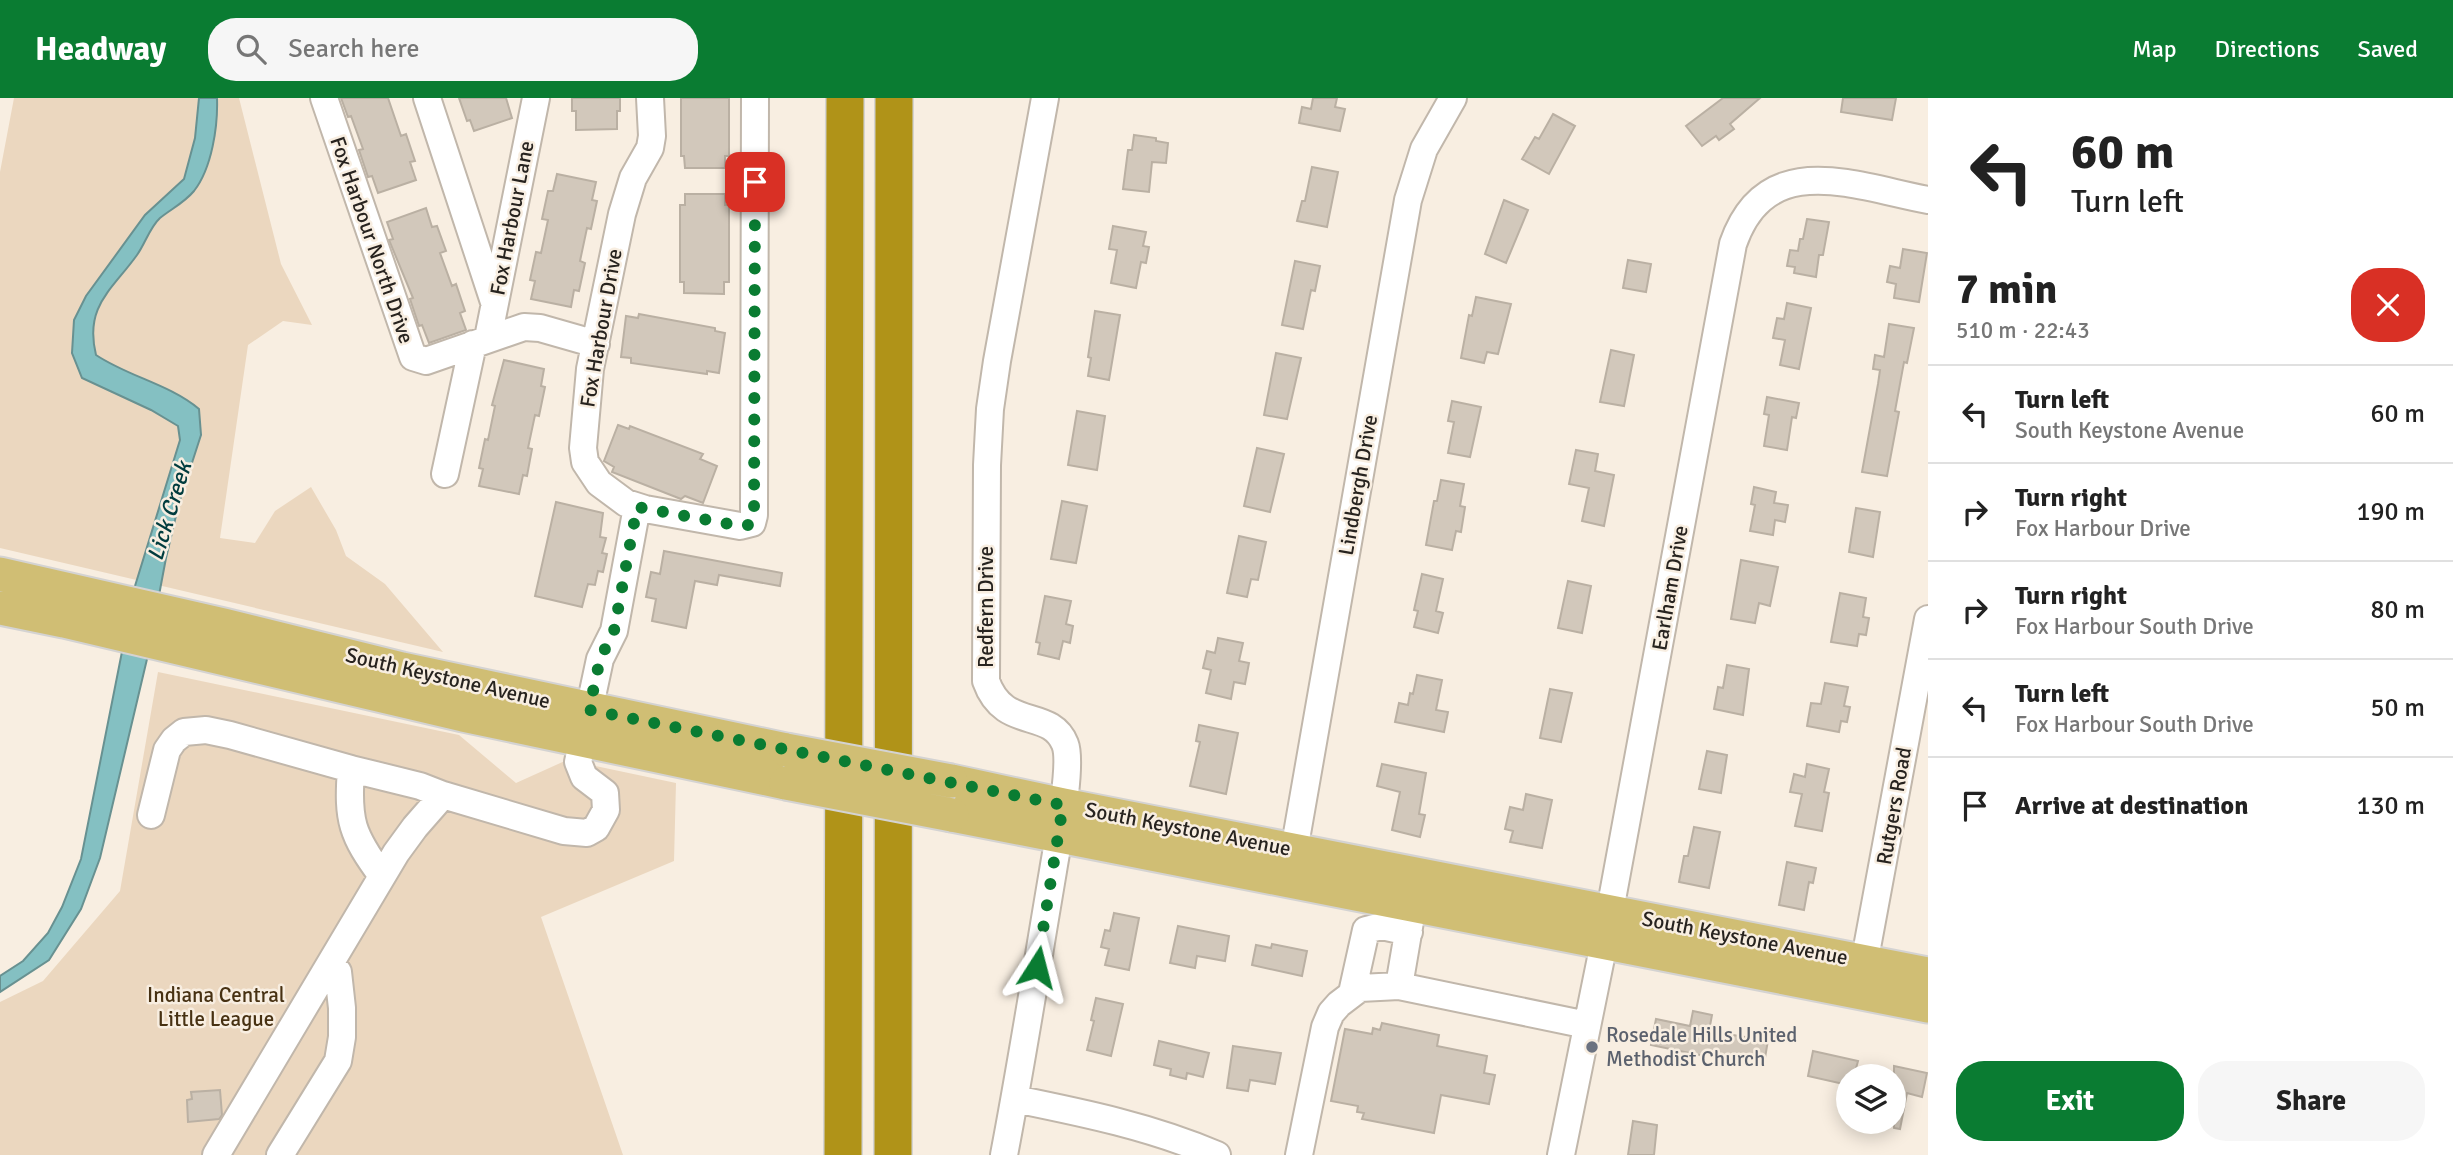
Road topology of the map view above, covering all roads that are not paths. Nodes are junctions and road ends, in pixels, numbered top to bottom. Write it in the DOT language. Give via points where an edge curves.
graph roads {
  1 [pos="324,98"];
  2 [pos="427,98"];
  3 [pos="536,98"];
  4 [pos="650,98"];
  5 [pos="755,98"];
  6 [pos="845,98"];
  7 [pos="894,98"];
  8 [pos="1045,98"];
  9 [pos="1452,98"];
  10 [pos="1928,200"];
  11 [pos="495,304"];
  12 [pos="480,341"];
  13 [pos="596,344"];
  14 [pos="445,474"];
  15 [pos="637,507"];
  16 [pos="0,574"];
  17 [pos="0,608"];
  18 [pos="1928,619"];
  19 [pos="589,710"];
  20 [pos="582,742"];
  21 [pos="351,769"];
  22 [pos="443,796"];
  23 [pos="151,815"];
  24 [pos="1060,821"];
  25 [pos="1292,865"];
  26 [pos="382,876"];
  27 [pos="1411,918"];
  28 [pos="1607,927"];
  29 [pos="329,966"];
  30 [pos="1928,974"];
  31 [pos="1862,977"];
  32 [pos="1399,986"];
  33 [pos="1352,993"];
  34 [pos="1928,1006"];
  35 [pos="1587,1025"];
  36 [pos="1015,1099"];
  37 [pos="216,1155"];
  38 [pos="280,1155"];
  39 [pos="843,1155"];
  40 [pos="893,1155"];
  41 [pos="1004,1155"];
  42 [pos="1217,1155"];
  43 [pos="1299,1155"];
  44 [pos="1561,1155"];
  1 -- 12 [label="street, Fox Harbour North Drive" via="409,351 415,359 426,361"];
  2 -- 11 [label="street"];
  3 -- 11 [label="street, Fox Harbour Lane"];
  4 -- 13 [label="street, Fox Harbour Drive" via="650,148 633,178 622,214"];
  5 -- 15 [label="street, Fox Harbour Drive" via="754,519 740,526"];
  6 -- 39 [label="highway"];
  7 -- 40 [label="highway"];
  8 -- 24 [label="street, Redfern Drive" via="990,409 986,681 1000,706 1044,723 1065,743 1068,759"];
  9 -- 25 [label="street, Lindbergh Drive" via="1424,149 1408,200"];
  10 -- 28 [label="street, Earlham Drive" via="1814,179 1768,193 1741,221 1730,257"];
  11 -- 12 [label="street, Fox Harbour Lane"];
  12 -- 13 [label="street, Fox Harbour North Drive" via="531,326"];
  12 -- 14 [label="street, Fox Harbour Lane"];
  13 -- 15 [label="street, Fox Harbour Drive" via="590,369 585,462 599,483"];
  15 -- 19 [label="street" via="614,631 600,659"];
  16 -- 19 [label="main road, South Keystone Avenue"];
  17 -- 20 [label="main road, South Keystone Avenue"];
  18 -- 31 [label="street, Rutgers Road"];
  19 -- 20 [label="street"];
  19 -- 24 [label="main road, South Keystone Avenue, bridge" via="951,781"];
  20 -- 22 [label="street" via="578,762 584,777 605,793 606,810 587,834"];
  20 -- 24 [label="main road, South Keystone Avenue, bridge" via="951,815"];
  21 -- 22 [label="street"];
  21 -- 23 [label="street" via="230,735 184,732 167,750"];
  21 -- 26 [label="street" via="351,823"];
  22 -- 26 [label="street"];
  24 -- 25 [label="main road, South Keystone Avenue"];
  24 -- 36 [label="street, Redfern Drive"];
  25 -- 27 [label="main road, South Keystone Avenue"];
  25 -- 28 [label="main road, South Keystone Avenue"];
  26 -- 29 [label="street"];
  27 -- 28 [label="main road, South Keystone Avenue"];
  27 -- 32 [label="street"];
  27 -- 33 [label="street" via="1366,930"];
  28 -- 31 [label="main road, South Keystone Avenue"];
  28 -- 35 [label="street, Earlham Drive"];
  29 -- 37 [label="street"];
  29 -- 38 [label="street" via="338,972 342,1008 338,1061"];
  30 -- 31 [label="main road, South Keystone Avenue"];
  31 -- 34 [label="main road, South Keystone Avenue"];
  32 -- 33 [label="street" via="1372,986"];
  32 -- 35 [label="street"];
  33 -- 43 [label="street" via="1331,1013 1325,1027"];
  35 -- 44 [label="street, Earlham Drive"];
  36 -- 41 [label="street, Redfern Drive"];
  36 -- 42 [label="street" via="1105,1117"];
}
